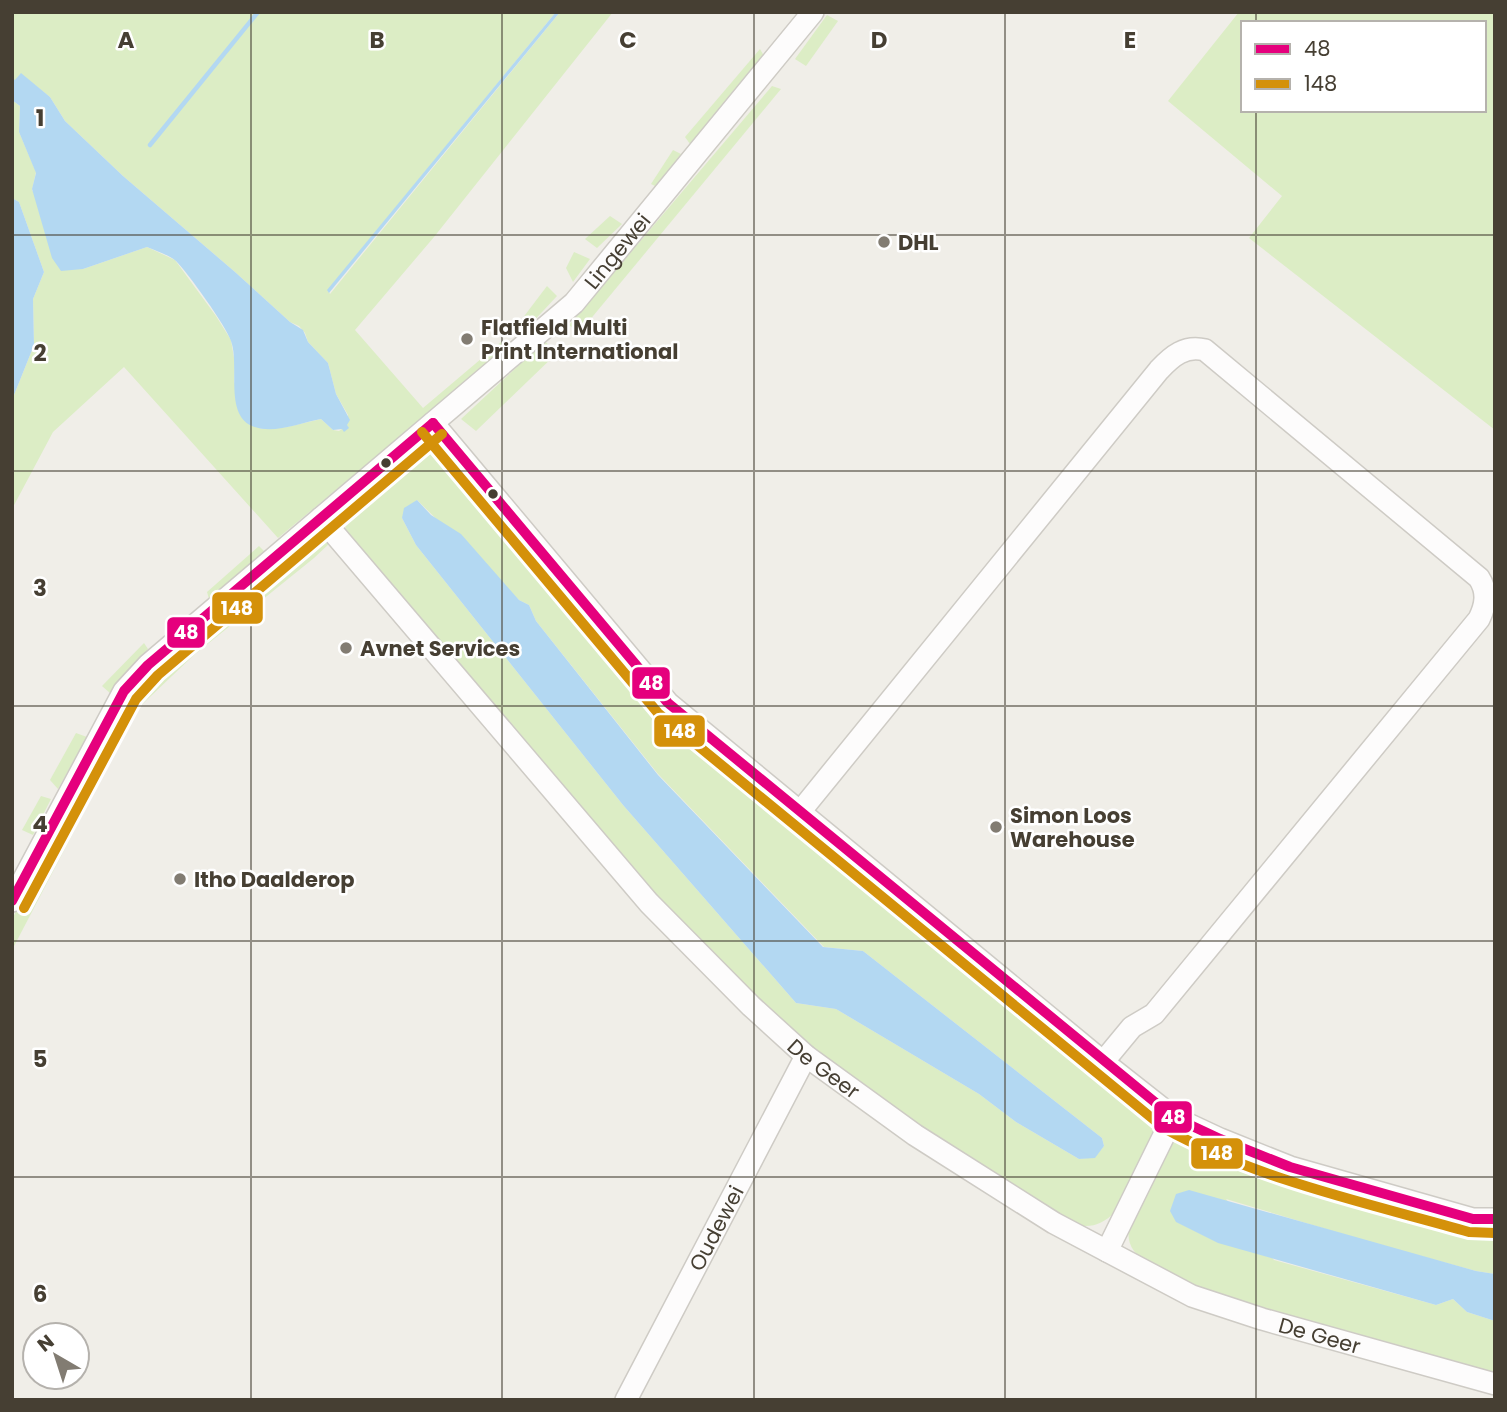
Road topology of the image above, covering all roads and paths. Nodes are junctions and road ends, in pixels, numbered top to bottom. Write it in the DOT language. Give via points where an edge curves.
graph roads {
  1 [pos="813,12"];
  2 [pos="433,423"];
  3 [pos="321,518"];
  4 [pos="799,813"];
  5 [pos="12,901"];
  6 [pos="806,1056"];
  7 [pos="1103,1062"];
  8 [pos="1173,1117"];
  9 [pos="1495,1219"];
  10 [pos="1107,1251"];
  11 [pos="1495,1384"];
  12 [pos="626,1400"];
  1 -- 2 [label="street, Lingewei" via="574,303"];
  2 -- 3 [label="street, Lingewei"];
  2 -- 4 [label="street" via="668,703"];
  3 -- 5 [label="street, Lingewei" via="148,665 124,691"];
  3 -- 6 [label="street, De Geer" via="649,902"];
  4 -- 7 [label="street"];
  4 -- 7 [label="street" via="1159,370 1178,353 1205,350 1479,578 1485,600 1479,619 1154,1014 1132,1027"];
  6 -- 10 [label="street, De Geer" via="915,1135"];
  6 -- 12 [label="street, Oudewei"];
  7 -- 8 [label="street"];
  8 -- 9 [label="street" via="1290,1167 1473,1219"];
  8 -- 10 [label="street"];
  10 -- 11 [label="street, De Geer" via="1192,1296 1262,1320"];
}
